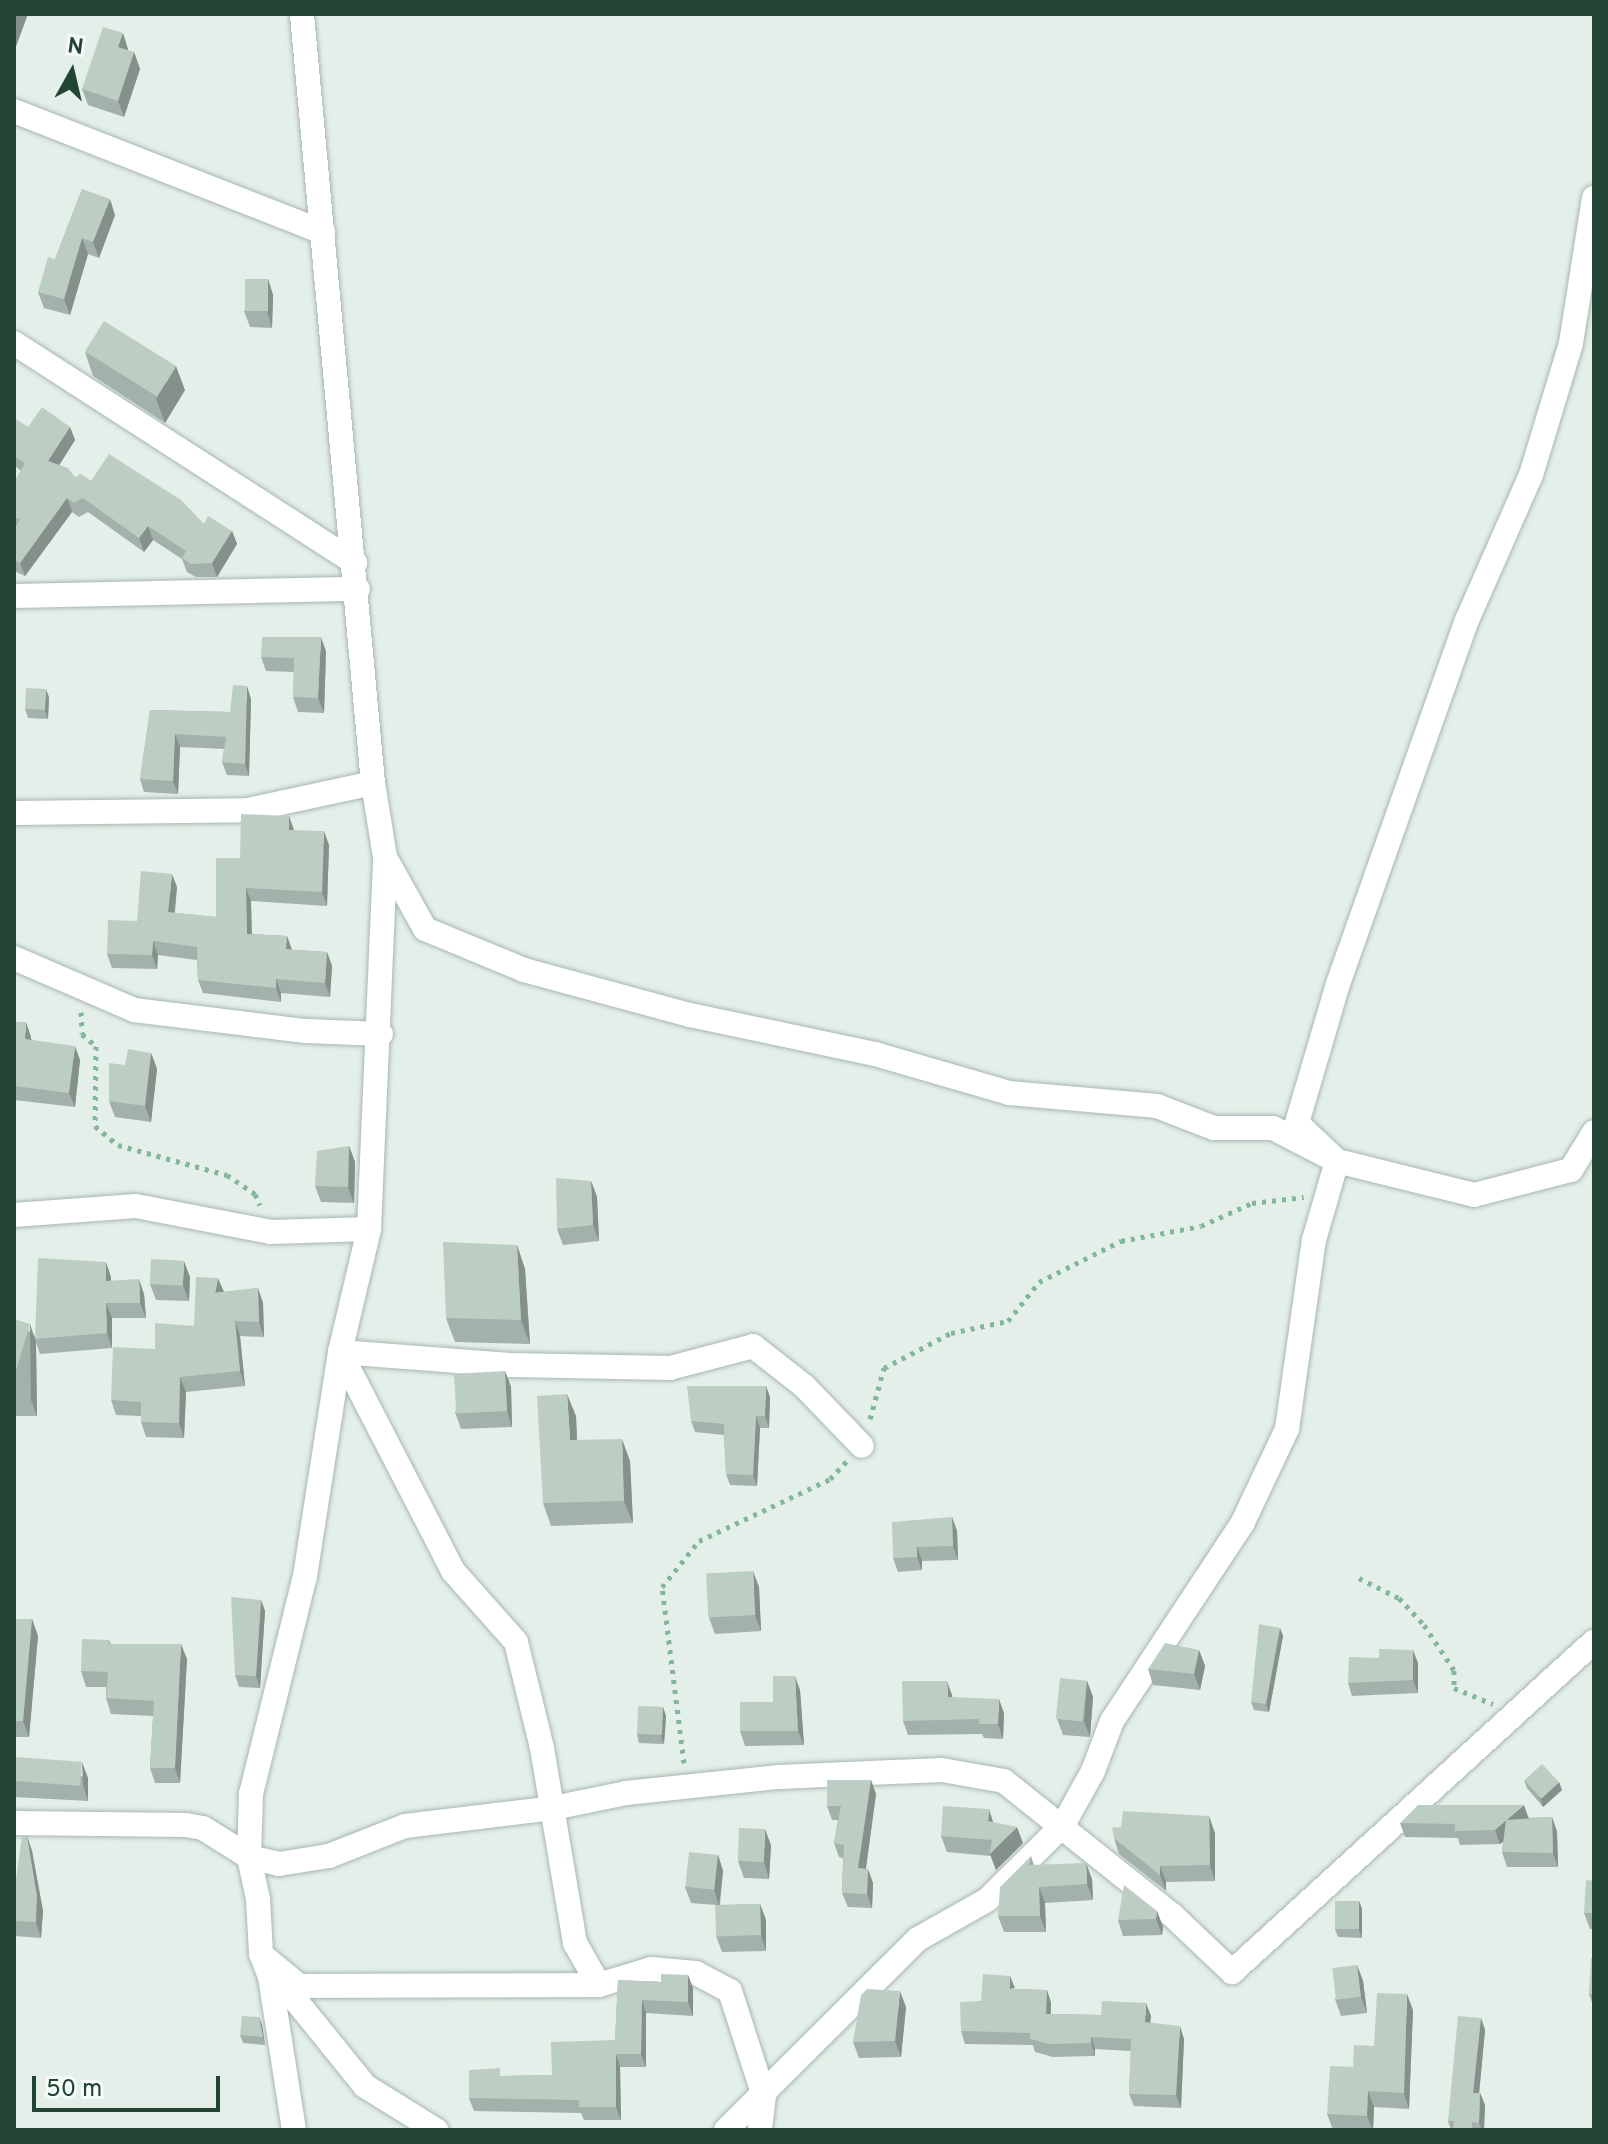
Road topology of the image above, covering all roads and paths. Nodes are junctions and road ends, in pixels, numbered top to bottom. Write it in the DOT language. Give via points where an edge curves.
graph roads {
  1 [pos="302,14"];
  2 [pos="14,111"];
  3 [pos="1594,198"];
  4 [pos="323,232"];
  5 [pos="14,343"];
  6 [pos="355,563"];
  7 [pos="358,589"];
  8 [pos="18,594"];
  9 [pos="373,783"];
  10 [pos="14,813"];
  11 [pos="385,857"];
  12 [pos="14,958"];
  13 [pos="72,986"];
  14 [pos="381,1034"];
  15 [pos="1594,1132"];
  16 [pos="1337,1161"];
  17 [pos="1313,1195"];
  18 [pos="14,1215"];
  19 [pos="369,1229"];
  20 [pos="271,1232"];
  21 [pos="340,1352"];
  22 [pos="862,1446"];
  23 [pos="1359,1578"];
  24 [pos="1594,1642"];
  25 [pos="1505,1706"];
  26 [pos="687,1784"];
  27 [pos="553,1808"];
  28 [pos="14,1823"];
  29 [pos="1063,1825"];
  30 [pos="249,1857"];
  31 [pos="261,1954"];
  32 [pos="599,1985"];
  33 [pos="764,2096"];
  34 [pos="294,2130"];
  35 [pos="436,2130"];
  36 [pos="726,2130"];
  37 [pos="760,2130"];
  1 -- 4 [label="street"];
  2 -- 4 [label="street"];
  3 -- 16 [label="street" via="1571,343 1531,475 1467,620 1338,984 1297,1123"];
  4 -- 6 [label="street"];
  5 -- 6 [label="street"];
  6 -- 7 [label="street"];
  7 -- 8 [label="street"];
  7 -- 9 [label="street"];
  9 -- 10 [label="street" via="248,810"];
  9 -- 11 [label="street"];
  11 -- 14 [label="street"];
  11 -- 16 [label="street" via="425,929 524,970 690,1015 875,1054 1009,1093 1157,1106 1214,1128 1273,1128"];
  12 -- 13 [label="street"];
  13 -- 14 [label="street" via="134,1010 306,1031"];
  13 -- 20 [label="path" via="84,1019 82,1034 96,1046 95,1126 118,1145 227,1175 255,1194"];
  14 -- 19 [label="street"];
  15 -- 16 [label="street" via="1571,1170 1474,1195"];
  16 -- 29 [label="street" via="1314,1240 1287,1429 1243,1522 1112,1721 1093,1771"];
  17 -- 22 [label="path" via="1252,1203 1201,1226 1121,1241 1039,1282 1008,1321 951,1333 884,1368"];
  18 -- 20 [label="street" via="136,1206"];
  19 -- 20 [label="street"];
  19 -- 21 [label="street"];
  21 -- 22 [label="street" via="510,1365 670,1368 753,1346 804,1386"];
  21 -- 27 [label="street" via="453,1571 516,1642"];
  21 -- 30 [label="street" via="305,1576 256,1761"];
  22 -- 26 [label="path" via="830,1479 699,1541 662,1587"];
  23 -- 25 [label="path" via="1399,1598 1424,1625 1454,1670 1454,1688"];
  24 -- 29 [label="street" via="1232,1972"];
  26 -- 27 [label="street"];
  26 -- 29 [label="street" via="942,1770 1004,1781"];
  27 -- 30 [label="street" via="405,1826 329,1856 279,1864"];
  27 -- 32 [label="street" via="575,1943"];
  28 -- 30 [label="street" via="186,1825 203,1828"];
  29 -- 33 [label="street" via="987,1900 918,1939"];
  30 -- 31 [label="street"];
  31 -- 32 [label="street" via="299,1986"];
  31 -- 34 [label="street" via="270,1977"];
  31 -- 35 [label="street" via="298,2009 365,2086"];
  32 -- 33 [label="street" via="651,1969 696,1973 730,1991"];
  33 -- 36 [label="street"];
  33 -- 37 [label="street"];
}
